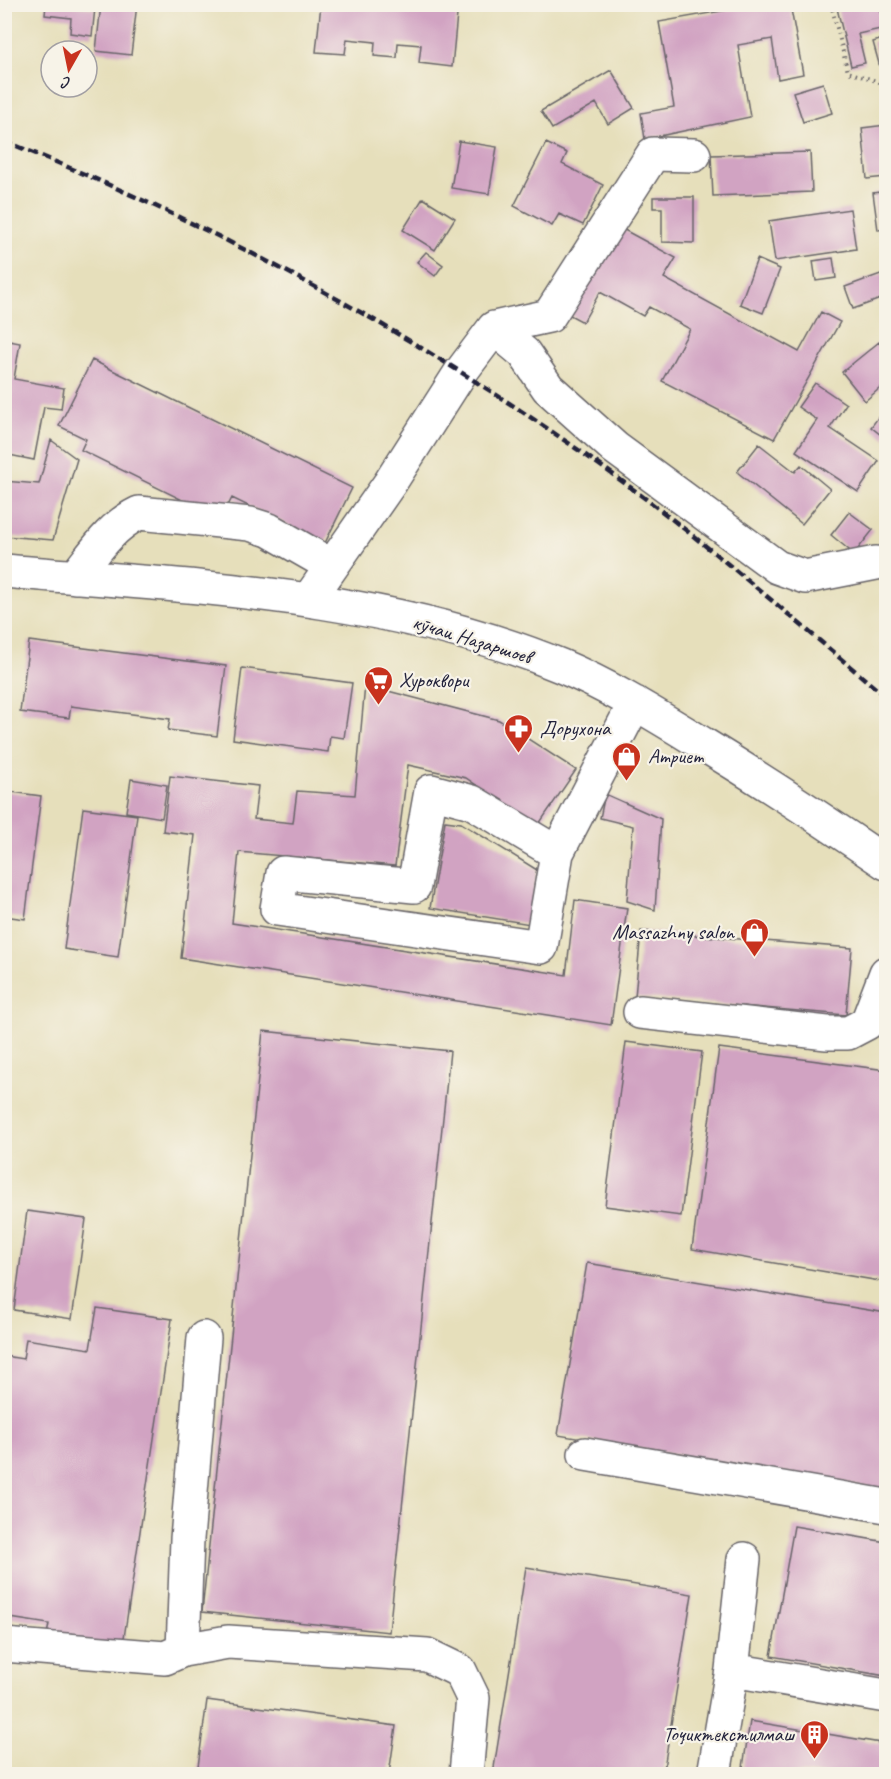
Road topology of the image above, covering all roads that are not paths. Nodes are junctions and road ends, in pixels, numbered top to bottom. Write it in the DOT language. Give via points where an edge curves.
graph roads {
  1 [pos="694,155"];
  2 [pos="494,328"];
  3 [pos="883,559"];
  4 [pos="332,566"];
  5 [pos="5,575"];
  6 [pos="75,577"];
  7 [pos="309,599"];
  8 [pos="635,703"];
  9 [pos="557,853"];
  10 [pos="886,863"];
  11 [pos="886,973"];
  12 [pos="640,1012"];
  13 [pos="204,1338"];
  14 [pos="585,1454"];
  15 [pos="886,1506"];
  16 [pos="744,1559"];
  17 [pos="4,1645"];
  18 [pos="183,1650"];
  19 [pos="732,1670"];
  20 [pos="886,1696"];
  21 [pos="466,1774"];
  22 [pos="714,1774"];
  1 -- 2 [label="street" via="652,154 549,316"];
  2 -- 3 [label="street" via="524,353 548,388 615,448 777,567 805,577"];
  2 -- 4 [label="street"];
  4 -- 6 [label="street" via="269,530 250,524 139,513 122,521"];
  4 -- 7 [label="street"];
  5 -- 6 [label="street, кӯчаи Назаршоев"];
  6 -- 7 [label="street, кӯчаи Назаршоев"];
  7 -- 8 [label="street, кӯчаи Назаршоев" via="393,615 490,641 561,666"];
  8 -- 9 [label="street"];
  8 -- 10 [label="street, кӯчаи Назаршоев" via="804,807"];
  9 -- 9 [label="street" via="541,947 277,909 283,873 414,886 431,791 472,802"];
  11 -- 12 [label="street" via="867,1023 848,1033"];
  13 -- 18 [label="street" via="187,1539"];
  14 -- 15 [label="street"];
  16 -- 19 [label="street"];
  17 -- 18 [label="street" via="165,1658"];
  18 -- 21 [label="street" via="228,1642 427,1655 460,1671 473,1698"];
  19 -- 20 [label="street"];
  19 -- 22 [label="street"];
}
